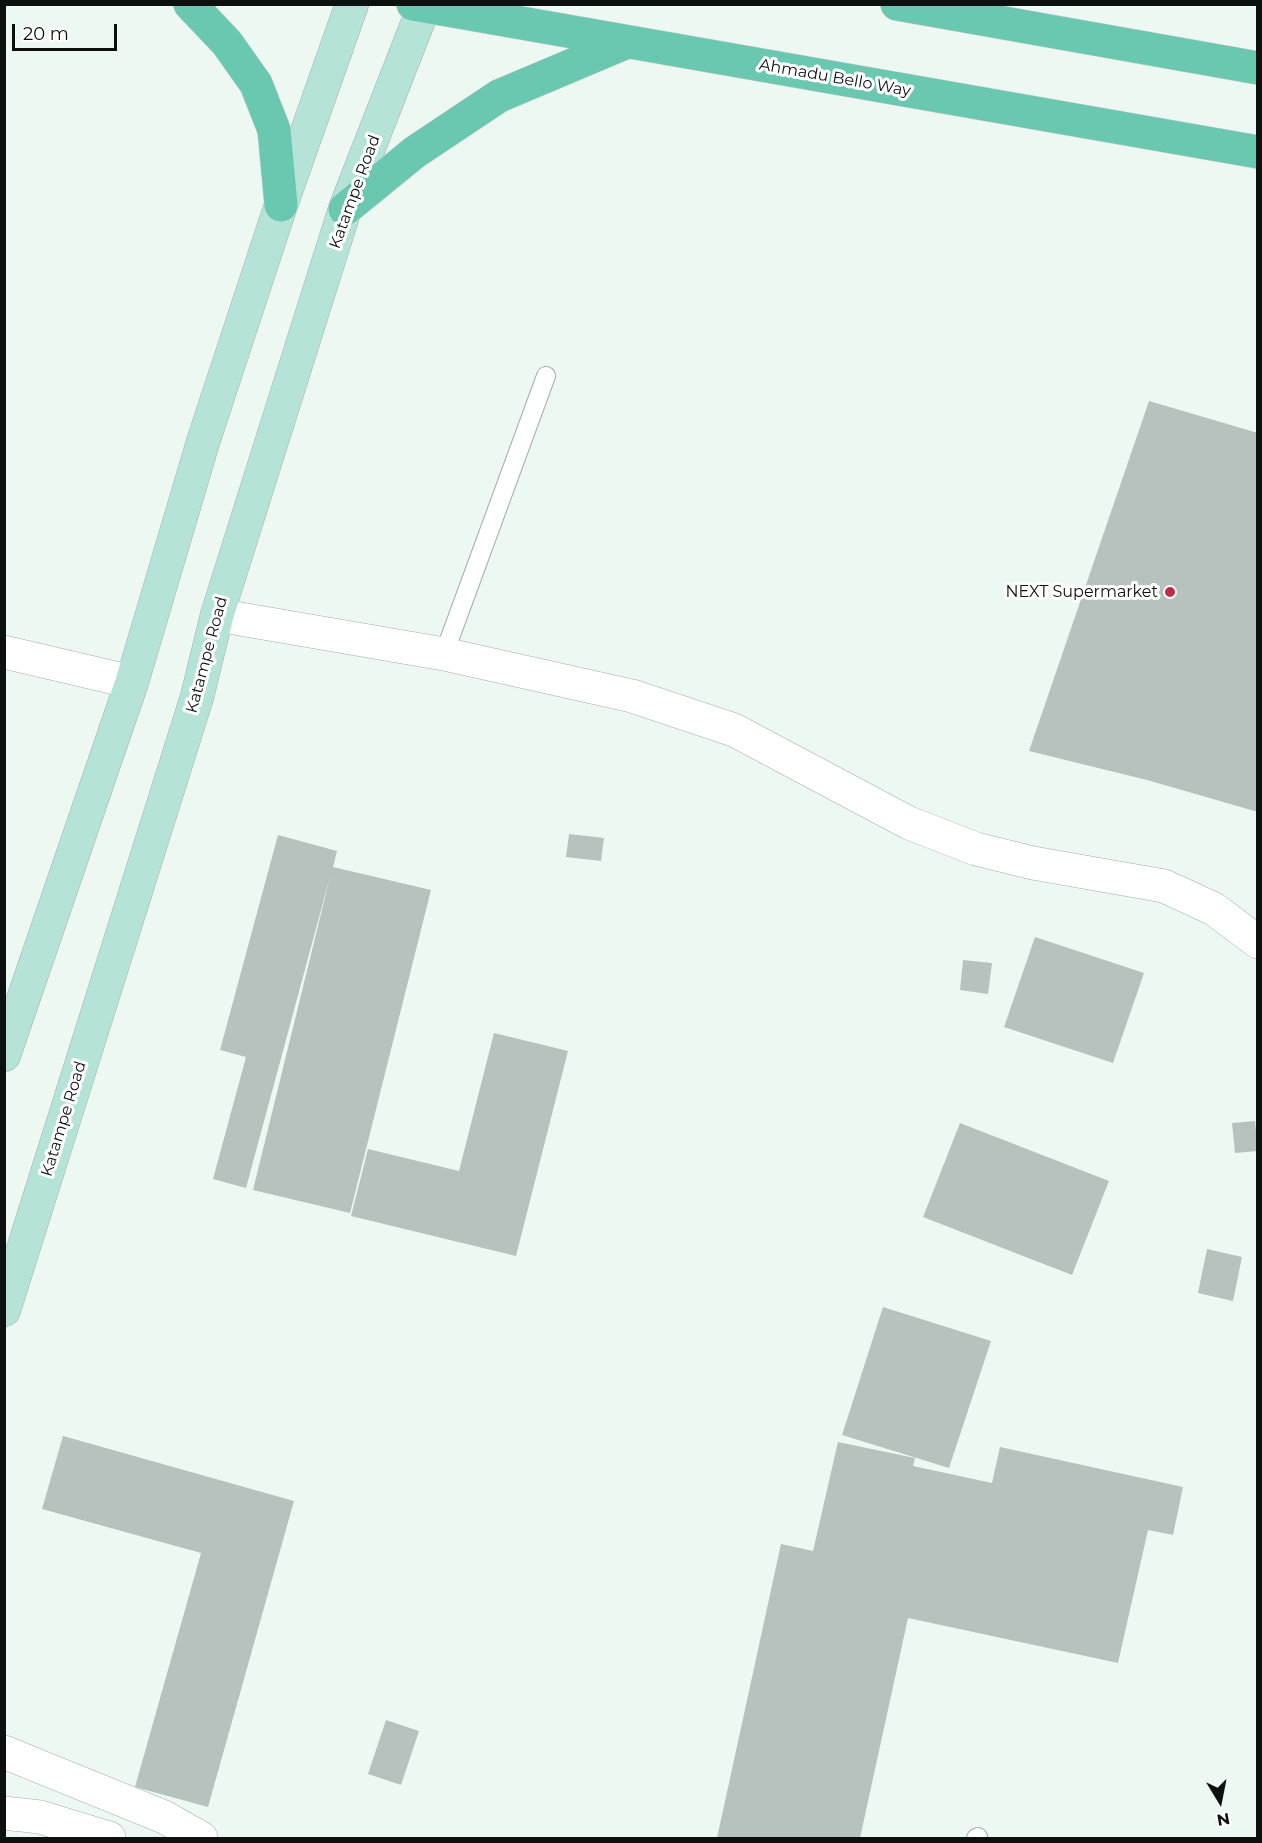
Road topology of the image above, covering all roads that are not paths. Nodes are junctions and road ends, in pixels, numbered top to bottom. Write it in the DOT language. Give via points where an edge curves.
graph roads {
  1 [pos="190,4"];
  2 [pos="352,4"];
  3 [pos="897,4"];
  4 [pos="421,5"];
  5 [pos="627,42"];
  6 [pos="1257,68"];
  7 [pos="1257,152"];
  8 [pos="281,205"];
  9 [pos="345,209"];
  10 [pos="546,376"];
  11 [pos="217,615"];
  12 [pos="4,652"];
  13 [pos="444,654"];
  14 [pos="132,682"];
  15 [pos="1257,942"];
  16 [pos="4,1055"];
  17 [pos="4,1310"];
  18 [pos="4,1752"];
  19 [pos="4,1813"];
  20 [pos="109,1839"];
  21 [pos="201,1839"];
  1 -- 8 [label="main road" via="227,44 256,84 274,130"];
  2 -- 8 [label="main road"];
  3 -- 6 [label="main road"];
  4 -- 5 [label="main road, Ahmadu Bello Way"];
  4 -- 9 [label="main road, Katampe Road"];
  5 -- 7 [label="main road, Ahmadu Bello Way"];
  5 -- 9 [label="main road" via="499,96 415,152"];
  8 -- 14 [label="main road" via="203,442"];
  9 -- 11 [label="main road, Katampe Road"];
  10 -- 13 [label="lane"];
  11 -- 13 [label="street"];
  11 -- 17 [label="main road, Katampe Road" via="197,697"];
  12 -- 14 [label="street"];
  13 -- 15 [label="street" via="632,696 734,730 909,823 988,852 1164,886 1214,909"];
  14 -- 16 [label="main road"];
  18 -- 21 [label="street" via="164,1817"];
  19 -- 20 [label="street" via="40,1817"];
}
